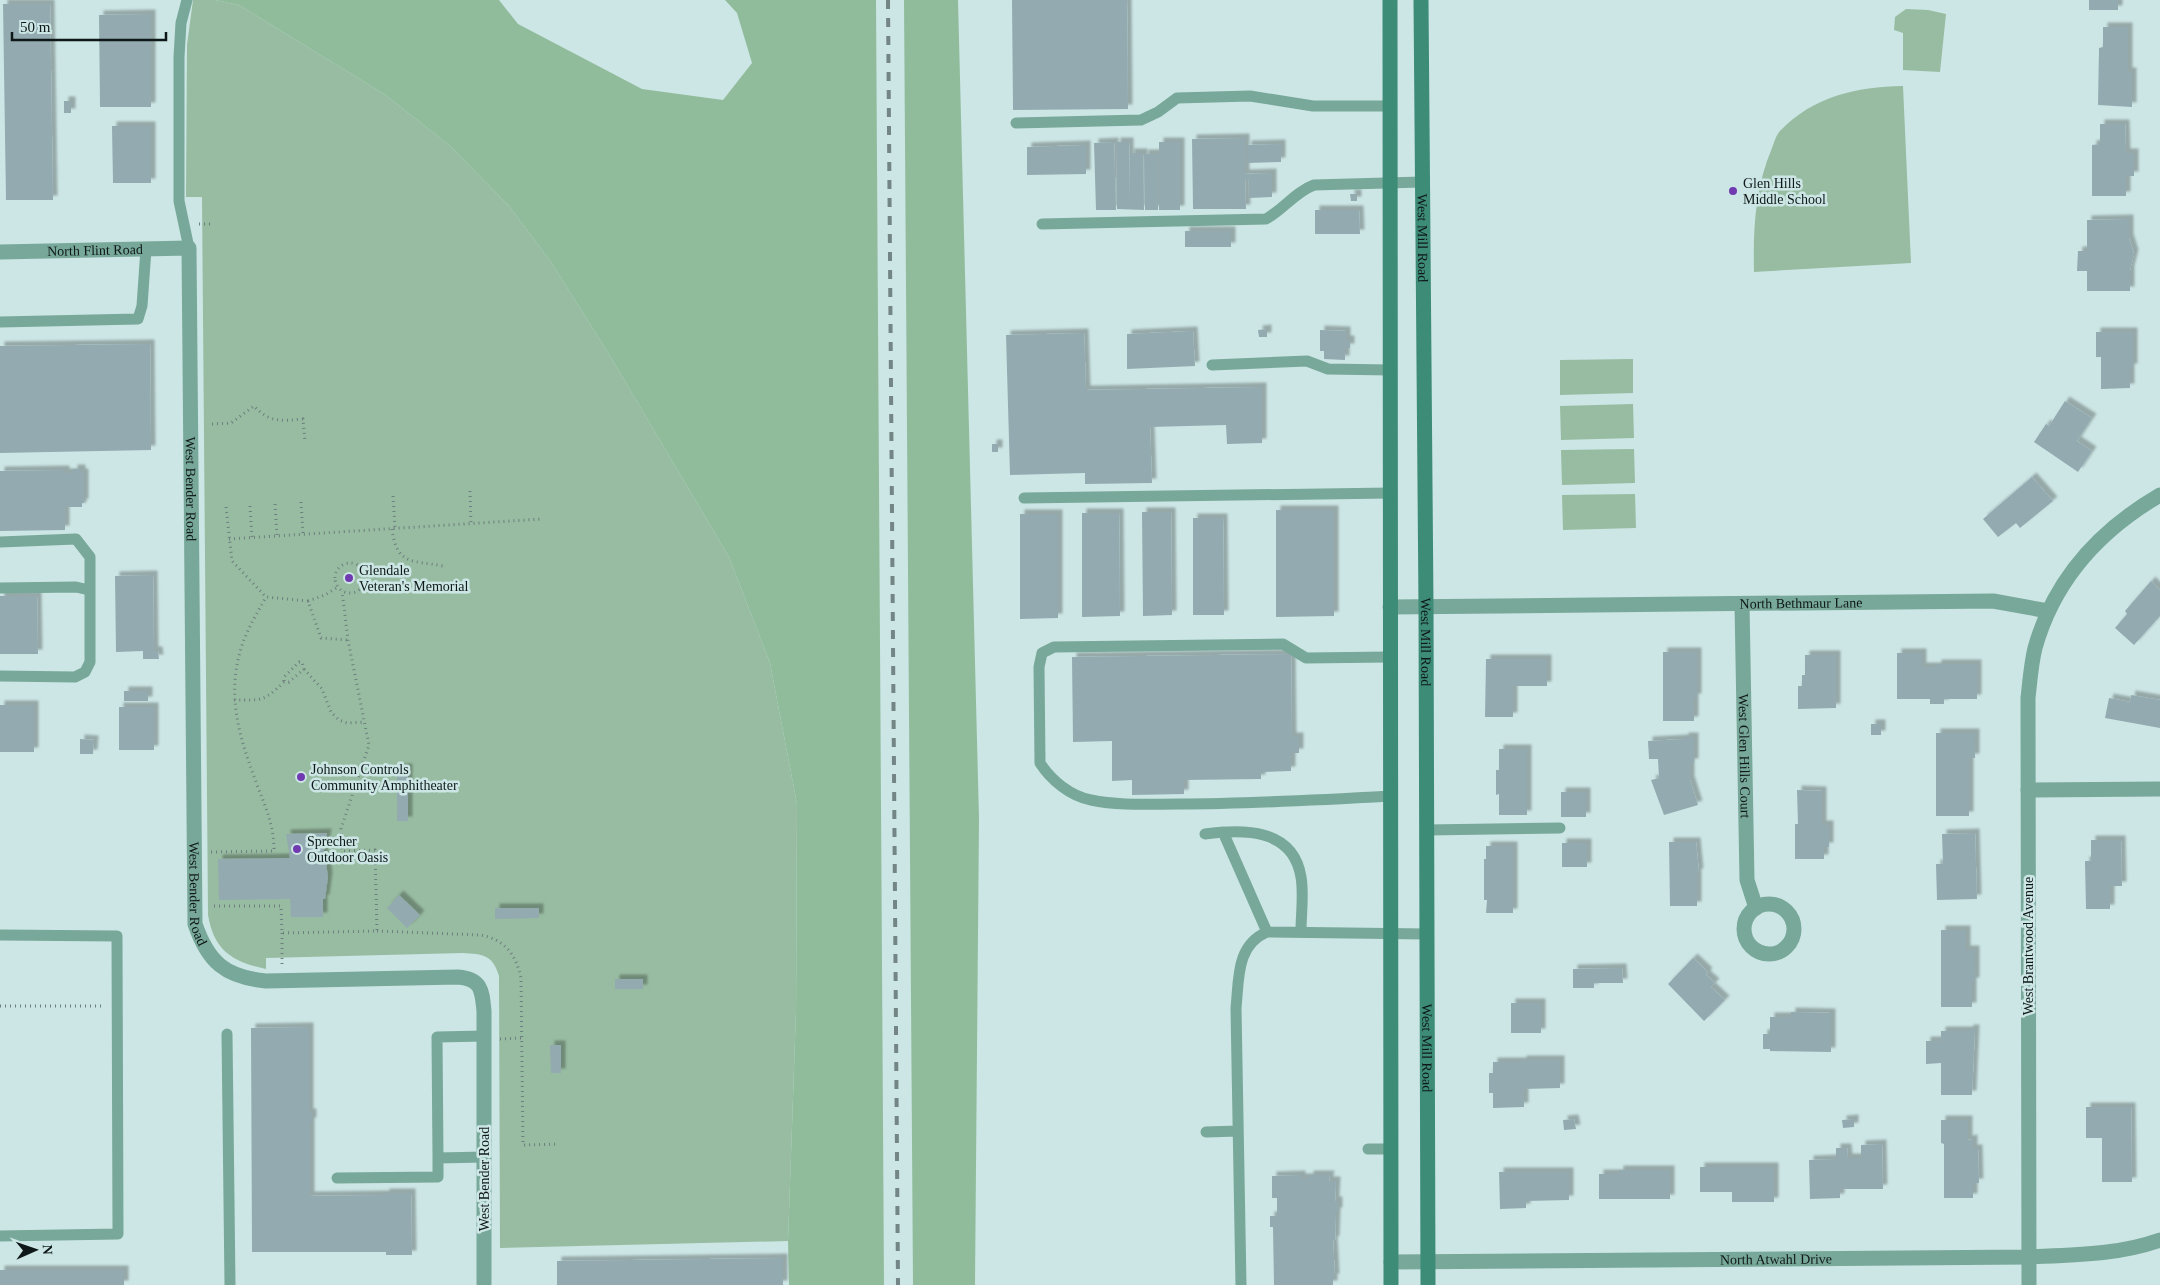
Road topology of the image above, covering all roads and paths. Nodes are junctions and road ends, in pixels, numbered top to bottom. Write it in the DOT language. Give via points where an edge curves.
graph roads {
  1 [pos="187,0"];
  2 [pos="1390,0"];
  3 [pos="1421,0"];
  4 [pos="1390,106"];
  5 [pos="1016,123"];
  6 [pos="1422,182"];
  7 [pos="1390,183"];
  8 [pos="1042,224"];
  9 [pos="189,248"];
  10 [pos="146,249"];
  11 [pos="0,252"];
  12 [pos="0,322"];
  13 [pos="1212,365"];
  14 [pos="1390,370"];
  15 [pos="212,424"];
  16 [pos="305,442"];
  17 [pos="470,491"];
  18 [pos="1390,493"];
  19 [pos="2160,495"];
  20 [pos="393,496"];
  21 [pos="1024,498"];
  22 [pos="301,502"];
  23 [pos="275,504"];
  24 [pos="250,506"];
  25 [pos="226,508"];
  26 [pos="542,519"];
  27 [pos="471,523"];
  28 [pos="394,528"];
  29 [pos="303,534"];
  30 [pos="277,536"];
  31 [pos="252,538"];
  32 [pos="229,539"];
  33 [pos="0,542"];
  34 [pos="443,566"];
  35 [pos="338,587"];
  36 [pos="0,588"];
  37 [pos="89,590"];
  38 [pos="342,591"];
  39 [pos="266,597"];
  40 [pos="308,601"];
  41 [pos="1742,604"];
  42 [pos="1426,606"];
  43 [pos="1390,607"];
  44 [pos="2048,611"];
  45 [pos="348,640"];
  46 [pos="1390,657"];
  47 [pos="304,670"];
  48 [pos="0,676"];
  49 [pos="284,682"];
  50 [pos="234,700"];
  51 [pos="364,722"];
  52 [pos="2160,789"];
  53 [pos="2028,790"];
  54 [pos="1391,796"];
  55 [pos="1560,828"];
  56 [pos="1426,830"];
  57 [pos="1224,832"];
  58 [pos="1205,834"];
  59 [pos="193,852"];
  60 [pos="214,906"];
  61 [pos="1756,908"];
  62 [pos="1301,931"];
  63 [pos="1267,932"];
  64 [pos="282,933"];
  65 [pos="1391,934"];
  66 [pos="1426,934"];
  67 [pos="0,936"];
  68 [pos="282,981"];
  69 [pos="0,1006"];
  70 [pos="117,1006"];
  71 [pos="227,1034"];
  72 [pos="484,1036"];
  73 [pos="1238,1130"];
  74 [pos="1206,1132"];
  75 [pos="1368,1149"];
  76 [pos="1391,1149"];
  77 [pos="484,1157"];
  78 [pos="438,1158"];
  79 [pos="337,1178"];
  80 [pos="0,1236"];
  81 [pos="2160,1240"];
  82 [pos="2028,1257"];
  83 [pos="1391,1262"];
  84 [pos="1428,1262"];
  85 [pos="230,1285"];
  86 [pos="484,1285"];
  87 [pos="1241,1285"];
  88 [pos="1391,1285"];
  89 [pos="1428,1285"];
  90 [pos="2029,1285"];
  1 -- 9 [label="lane" via="181,23 179,57 179,201"];
  2 -- 4 [label="main road"];
  3 -- 6 [label="main road, West Mill Road"];
  4 -- 5 [label="lane" via="1314,106 1250,96 1177,98 1140,120"];
  4 -- 7 [label="main road"];
  6 -- 7 [label="lane"];
  6 -- 42 [label="main road, West Mill Road"];
  7 -- 8 [label="lane" via="1314,184 1301,190 1266,219"];
  7 -- 14 [label="main road"];
  9 -- 10 [label="street, North Flint Road"];
  9 -- 59 [label="street, West Bender Road"];
  10 -- 11 [label="street, North Flint Road"];
  10 -- 12 [label="lane" via="138,319"];
  13 -- 14 [label="lane" via="1307,361 1328,369"];
  14 -- 18 [label="main road"];
  15 -- 16 [label="path" via="231,423 254,406 267,418 276,421 303,419"];
  17 -- 27 [label="path"];
  18 -- 21 [label="lane"];
  18 -- 43 [label="main road"];
  19 -- 44 [label="street" via="2118,522 2092,546"];
  20 -- 28 [label="path"];
  22 -- 29 [label="path"];
  23 -- 30 [label="path"];
  24 -- 31 [label="path"];
  25 -- 32 [label="path"];
  26 -- 27 [label="path"];
  27 -- 28 [label="path"];
  28 -- 29 [label="path"];
  28 -- 34 [label="path" via="394,546 399,554"];
  29 -- 30 [label="path"];
  30 -- 31 [label="path"];
  31 -- 32 [label="path"];
  32 -- 39 [label="path" via="232,561"];
  33 -- 37 [label="lane" via="76,539 90,557"];
  35 -- 38 [label="path"];
  35 -- 38 [label="path" via="335,572 342,564 352,562 361,568 365,576 363,586 351,593"];
  35 -- 40 [label="path" via="326,596"];
  36 -- 37 [label="lane" via="76,587"];
  37 -- 48 [label="lane" via="90,662 85,672 75,677"];
  38 -- 45 [label="path"];
  39 -- 40 [label="path"];
  39 -- 50 [label="path" via="240,652 234,678"];
  40 -- 45 [label="path" via="321,638"];
  41 -- 42 [label="street, North Bethmaur Lane"];
  41 -- 44 [label="street, North Bethmaur Lane" via="1993,601"];
  41 -- 61 [label="street, West Glen Hills Court" via="1747,880"];
  42 -- 43 [label="street, North Bethmaur Lane"];
  42 -- 56 [label="main road, West Mill Road"];
  43 -- 46 [label="main road"];
  44 -- 53 [label="street, West Brantwood Avenue" via="2034,650 2028,698"];
  45 -- 51 [label="path"];
  46 -- 54 [label="main road"];
  46 -- 54 [label="lane" via="1306,658 1284,644 1054,647 1042,653 1039,667 1040,763 1048,776 1090,800 1133,804 1238,804"];
  47 -- 49 [label="path" via="289,682"];
  47 -- 49 [label="path" via="302,662 299,662 284,677"];
  47 -- 51 [label="path" via="322,689 330,712 339,720"];
  49 -- 50 [label="path" via="261,700"];
  50 -- 59 [label="path" via="242,743 274,830 274,851"];
  51 -- 64 [label="path" via="368,745 341,829 342,851 375,850 377,931"];
  52 -- 53 [label="street"];
  53 -- 82 [label="street, West Brantwood Avenue"];
  54 -- 65 [label="main road"];
  55 -- 56 [label="lane"];
  56 -- 66 [label="main road, West Mill Road"];
  57 -- 58 [label="lane"];
  57 -- 62 [label="lane" via="1260,833 1285,846 1301,877"];
  57 -- 63 [label="lane"];
  59 -- 68 [label="street, West Bender Road" via="195,924 208,954 232,974 246,979"];
  60 -- 64 [label="path" via="281,906"];
  62 -- 63 [label="lane"];
  62 -- 65 [label="lane"];
  63 -- 73 [label="lane" via="1255,937 1245,951 1240,971 1236,1008"];
  64 -- 68 [label="path"];
  65 -- 66 [label="lane"];
  65 -- 76 [label="main road"];
  66 -- 84 [label="main road, West Mill Road"];
  67 -- 70 [label="lane" via="116,936"];
  68 -- 72 [label="street, West Bender Road" via="470,978 482,991"];
  69 -- 70 [label="path"];
  70 -- 80 [label="lane" via="118,1234"];
  71 -- 85 [label="lane"];
  72 -- 77 [label="street, West Bender Road"];
  72 -- 78 [label="lane" via="437,1037"];
  73 -- 74 [label="lane"];
  73 -- 87 [label="lane"];
  75 -- 76 [label="lane"];
  76 -- 83 [label="main road"];
  77 -- 78 [label="lane"];
  77 -- 86 [label="street, West Bender Road"];
  78 -- 79 [label="lane" via="438,1177"];
  81 -- 82 [label="street, North Atwahl Drive" via="2100,1253"];
  82 -- 84 [label="street, North Atwahl Drive"];
  82 -- 90 [label="street, West Brantwood Avenue"];
  83 -- 84 [label="street, North Atwahl Drive"];
  83 -- 88 [label="main road"];
  84 -- 89 [label="main road, West Mill Road"];
}
